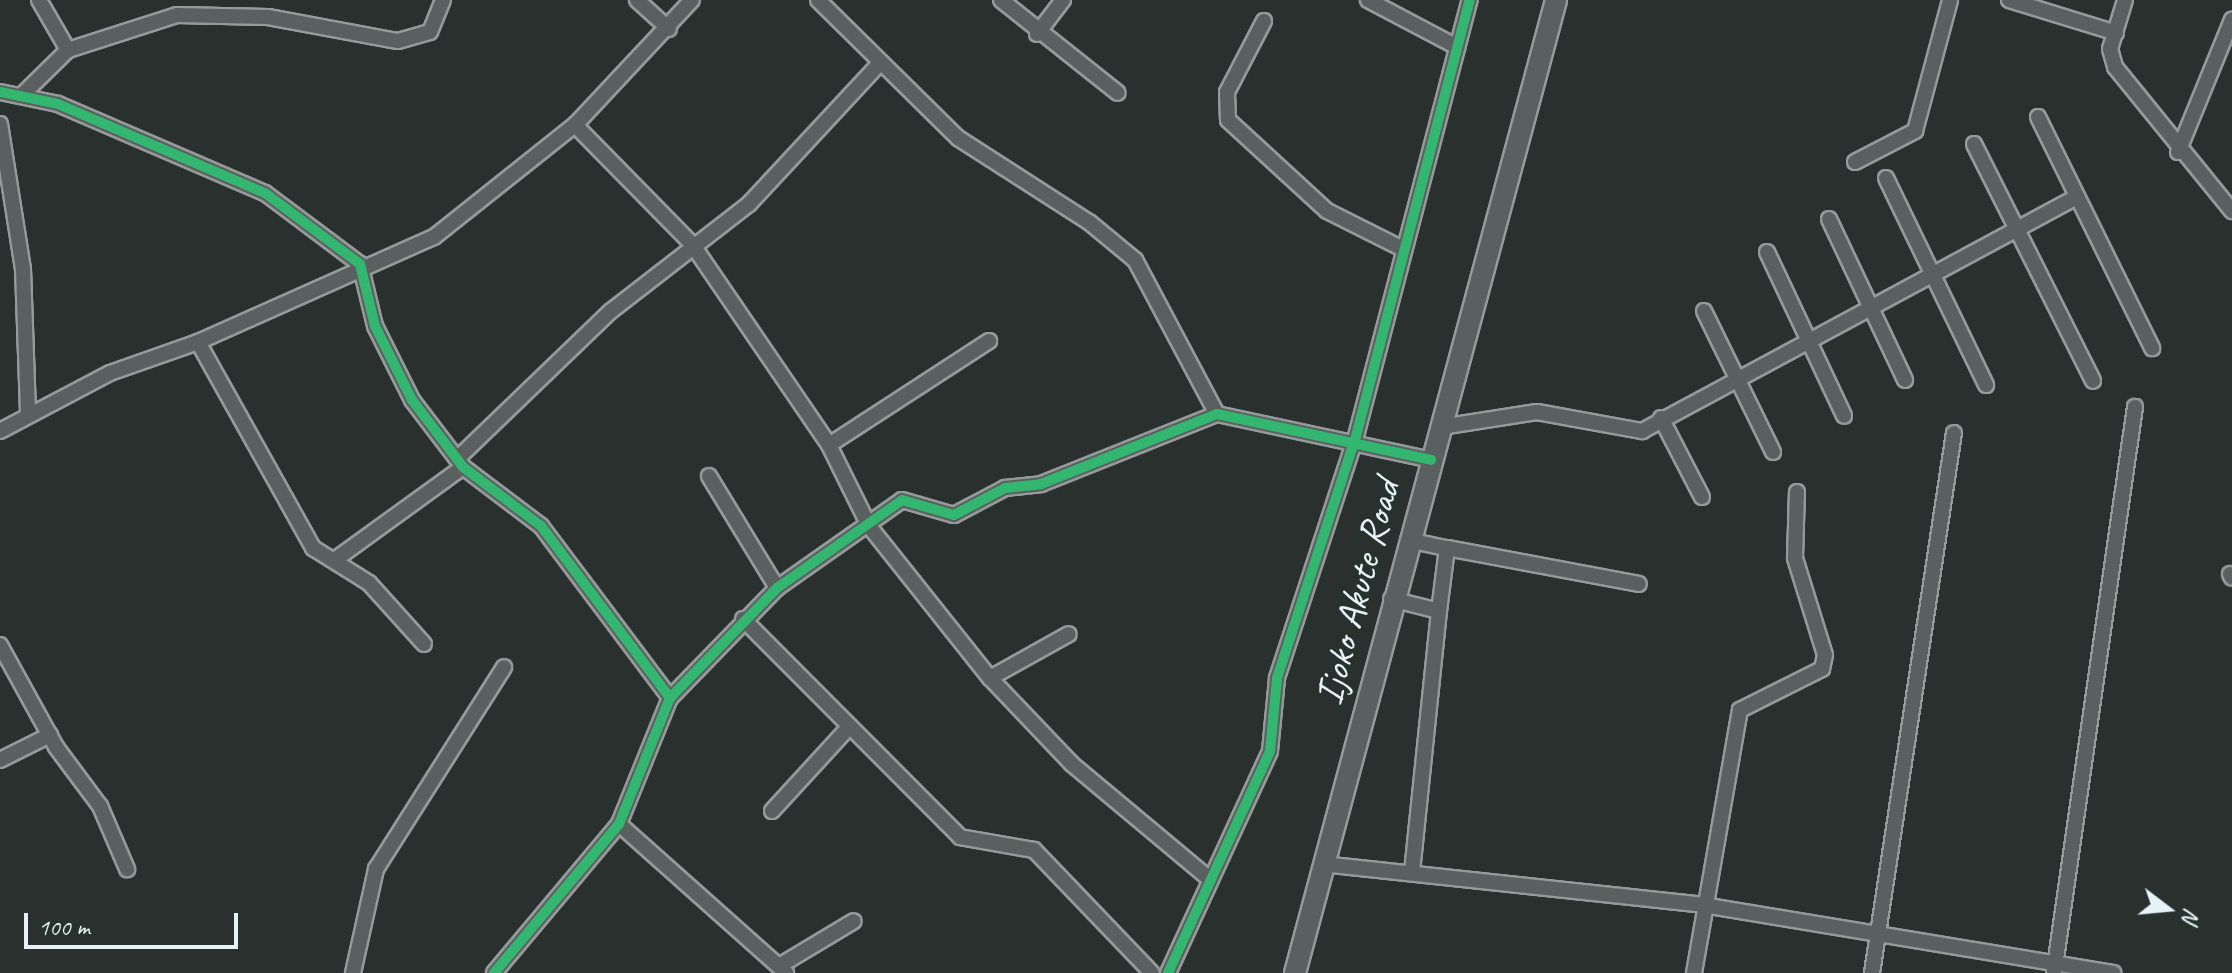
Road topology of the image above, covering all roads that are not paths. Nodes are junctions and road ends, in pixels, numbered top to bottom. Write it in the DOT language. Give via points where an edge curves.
graph roads {
  1 [pos="39,0"];
  2 [pos="443,0"];
  3 [pos="637,0"];
  4 [pos="692,0"];
  5 [pos="818,0"];
  6 [pos="1001,0"];
  7 [pos="1063,0"];
  8 [pos="1368,0"];
  9 [pos="1470,0"];
  10 [pos="1556,0"];
  11 [pos="1950,0"];
  12 [pos="2009,0"];
  13 [pos="2125,0"];
  14 [pos="177,7"];
  15 [pos="2232,20"];
  16 [pos="1264,21"];
  17 [pos="669,29"];
  18 [pos="2116,33"];
  19 [pos="1037,34"];
  20 [pos="1457,47"];
  21 [pos="68,50"];
  22 [pos="880,63"];
  23 [pos="0,92"];
  24 [pos="1118,93"];
  25 [pos="21,96"];
  26 [pos="2038,117"];
  27 [pos="0,124"];
  28 [pos="575,125"];
  29 [pos="1974,144"];
  30 [pos="2178,152"];
  31 [pos="1855,162"];
  32 [pos="1886,178"];
  33 [pos="2077,197"];
  34 [pos="2232,211"];
  35 [pos="1829,219"];
  36 [pos="2016,228"];
  37 [pos="692,244"];
  38 [pos="1401,248"];
  39 [pos="1767,252"];
  40 [pos="360,264"];
  41 [pos="1932,276"];
  42 [pos="1867,307"];
  43 [pos="1704,311"];
  44 [pos="1803,340"];
  45 [pos="989,341"];
  46 [pos="198,342"];
  47 [pos="2152,348"];
  48 [pos="1736,376"];
  49 [pos="1905,380"];
  50 [pos="2093,381"];
  51 [pos="1986,385"];
  52 [pos="2135,407"];
  53 [pos="28,414"];
  54 [pos="1217,414"];
  55 [pos="1844,416"];
  56 [pos="1661,418"];
  57 [pos="1441,427"];
  58 [pos="0,431"];
  59 [pos="1954,433"];
  60 [pos="1355,440"];
  61 [pos="829,445"];
  62 [pos="1773,452"];
  63 [pos="1431,460"];
  64 [pos="460,462"];
  65 [pos="709,476"];
  66 [pos="1797,492"];
  67 [pos="1702,497"];
  68 [pos="869,526"];
  69 [pos="1408,540"];
  70 [pos="1447,548"];
  71 [pos="336,559"];
  72 [pos="1639,584"];
  73 [pos="777,588"];
  74 [pos="1391,599"];
  75 [pos="1439,611"];
  76 [pos="743,619"];
  77 [pos="1069,634"];
  78 [pos="424,644"];
  79 [pos="0,645"];
  80 [pos="504,667"];
  81 [pos="990,678"];
  82 [pos="670,698"];
  83 [pos="850,726"];
  84 [pos="50,735"];
  85 [pos="0,760"];
  86 [pos="772,811"];
  87 [pos="619,824"];
  88 [pos="1322,864"];
  89 [pos="127,869"];
  90 [pos="1412,872"];
  91 [pos="1207,877"];
  92 [pos="1703,905"];
  93 [pos="854,921"];
  94 [pos="1877,932"];
  95 [pos="2055,967"];
  96 [pos="783,970"];
  97 [pos="353,973"];
  98 [pos="494,973"];
  99 [pos="1152,973"];
  100 [pos="1168,973"];
  101 [pos="1295,973"];
  102 [pos="1694,973"];
  103 [pos="1872,973"];
  104 [pos="2113,973"];
  1 -- 21 [label="street"];
  2 -- 14 [label="street" via="430,32 398,41"];
  3 -- 17 [label="street"];
  4 -- 17 [label="street"];
  5 -- 22 [label="street"];
  6 -- 19 [label="street"];
  7 -- 19 [label="street"];
  8 -- 20 [label="street"];
  9 -- 20 [label="street"];
  10 -- 57 [label="main road, Ijoko Akute Road"];
  11 -- 31 [label="street" via="1915,131"];
  12 -- 18 [label="street"];
  13 -- 18 [label="street"];
  14 -- 21 [label="street"];
  15 -- 30 [label="street"];
  16 -- 38 [label="street" via="1227,92 1228,120 1327,211"];
  17 -- 28 [label="street"];
  18 -- 30 [label="street" via="2110,49 2115,67"];
  19 -- 24 [label="street"];
  20 -- 38 [label="street"];
  21 -- 25 [label="street"];
  22 -- 37 [label="street" via="749,204"];
  22 -- 54 [label="street" via="958,138 1089,222 1135,260"];
  23 -- 25 [label="street"];
  25 -- 40 [label="street" via="58,104 265,193"];
  26 -- 33 [label="street"];
  27 -- 53 [label="street" via="23,269"];
  28 -- 37 [label="street"];
  28 -- 40 [label="street" via="434,237"];
  29 -- 36 [label="street"];
  30 -- 34 [label="street"];
  32 -- 41 [label="street"];
  33 -- 36 [label="street"];
  33 -- 47 [label="street"];
  35 -- 42 [label="street"];
  36 -- 41 [label="street"];
  36 -- 50 [label="street"];
  37 -- 61 [label="street"];
  37 -- 64 [label="street"];
  38 -- 60 [label="street"];
  39 -- 44 [label="street"];
  40 -- 46 [label="street"];
  40 -- 64 [label="street" via="375,326 399,375"];
  41 -- 42 [label="street"];
  41 -- 51 [label="street"];
  42 -- 44 [label="street"];
  42 -- 49 [label="street"];
  43 -- 48 [label="street"];
  44 -- 48 [label="street"];
  44 -- 55 [label="street"];
  45 -- 61 [label="street"];
  46 -- 53 [label="street" via="110,373"];
  46 -- 71 [label="street" via="305,535"];
  48 -- 56 [label="street"];
  48 -- 62 [label="street"];
  52 -- 95 [label="street"];
  53 -- 58 [label="street"];
  54 -- 60 [label="street"];
  54 -- 68 [label="street" via="1041,484 1005,488 954,515 902,500"];
  56 -- 57 [label="street" via="1642,431 1537,412"];
  56 -- 67 [label="street"];
  57 -- 63 [label="main road, Ijoko Akute Road"];
  59 -- 94 [label="street"];
  60 -- 63 [label="street"];
  60 -- 91 [label="street" via="1277,678 1270,751"];
  61 -- 68 [label="street"];
  63 -- 69 [label="main road, Ijoko Akute Road"];
  64 -- 71 [label="street"];
  64 -- 82 [label="street" via="541,526"];
  65 -- 73 [label="street"];
  66 -- 92 [label="street" via="1795,558 1825,655 1822,669 1740,710"];
  68 -- 73 [label="street"];
  68 -- 81 [label="street"];
  69 -- 70 [label="street"];
  69 -- 74 [label="main road, Ijoko Akute Road"];
  70 -- 72 [label="street"];
  70 -- 75 [label="street"];
  71 -- 78 [label="street"];
  73 -- 76 [label="street"];
  74 -- 75 [label="street"];
  74 -- 88 [label="main road, Ijoko Akute Road"];
  75 -- 90 [label="street"];
  76 -- 82 [label="street"];
  76 -- 83 [label="street"];
  77 -- 81 [label="street"];
  79 -- 84 [label="street"];
  80 -- 97 [label="street" via="376,869"];
  81 -- 91 [label="street" via="1072,764"];
  82 -- 87 [label="street"];
  83 -- 86 [label="street"];
  83 -- 99 [label="street" via="960,837 1034,850"];
  84 -- 85 [label="street"];
  84 -- 89 [label="street" via="100,806"];
  87 -- 96 [label="street"];
  87 -- 98 [label="street"];
  88 -- 90 [label="street"];
  88 -- 101 [label="main road, Ijoko Akute Road"];
  90 -- 92 [label="street"];
  91 -- 100 [label="street"];
  92 -- 94 [label="street"];
  92 -- 102 [label="street"];
  93 -- 96 [label="street"];
  94 -- 95 [label="street"];
  94 -- 103 [label="street"];
  95 -- 104 [label="street"];
}
